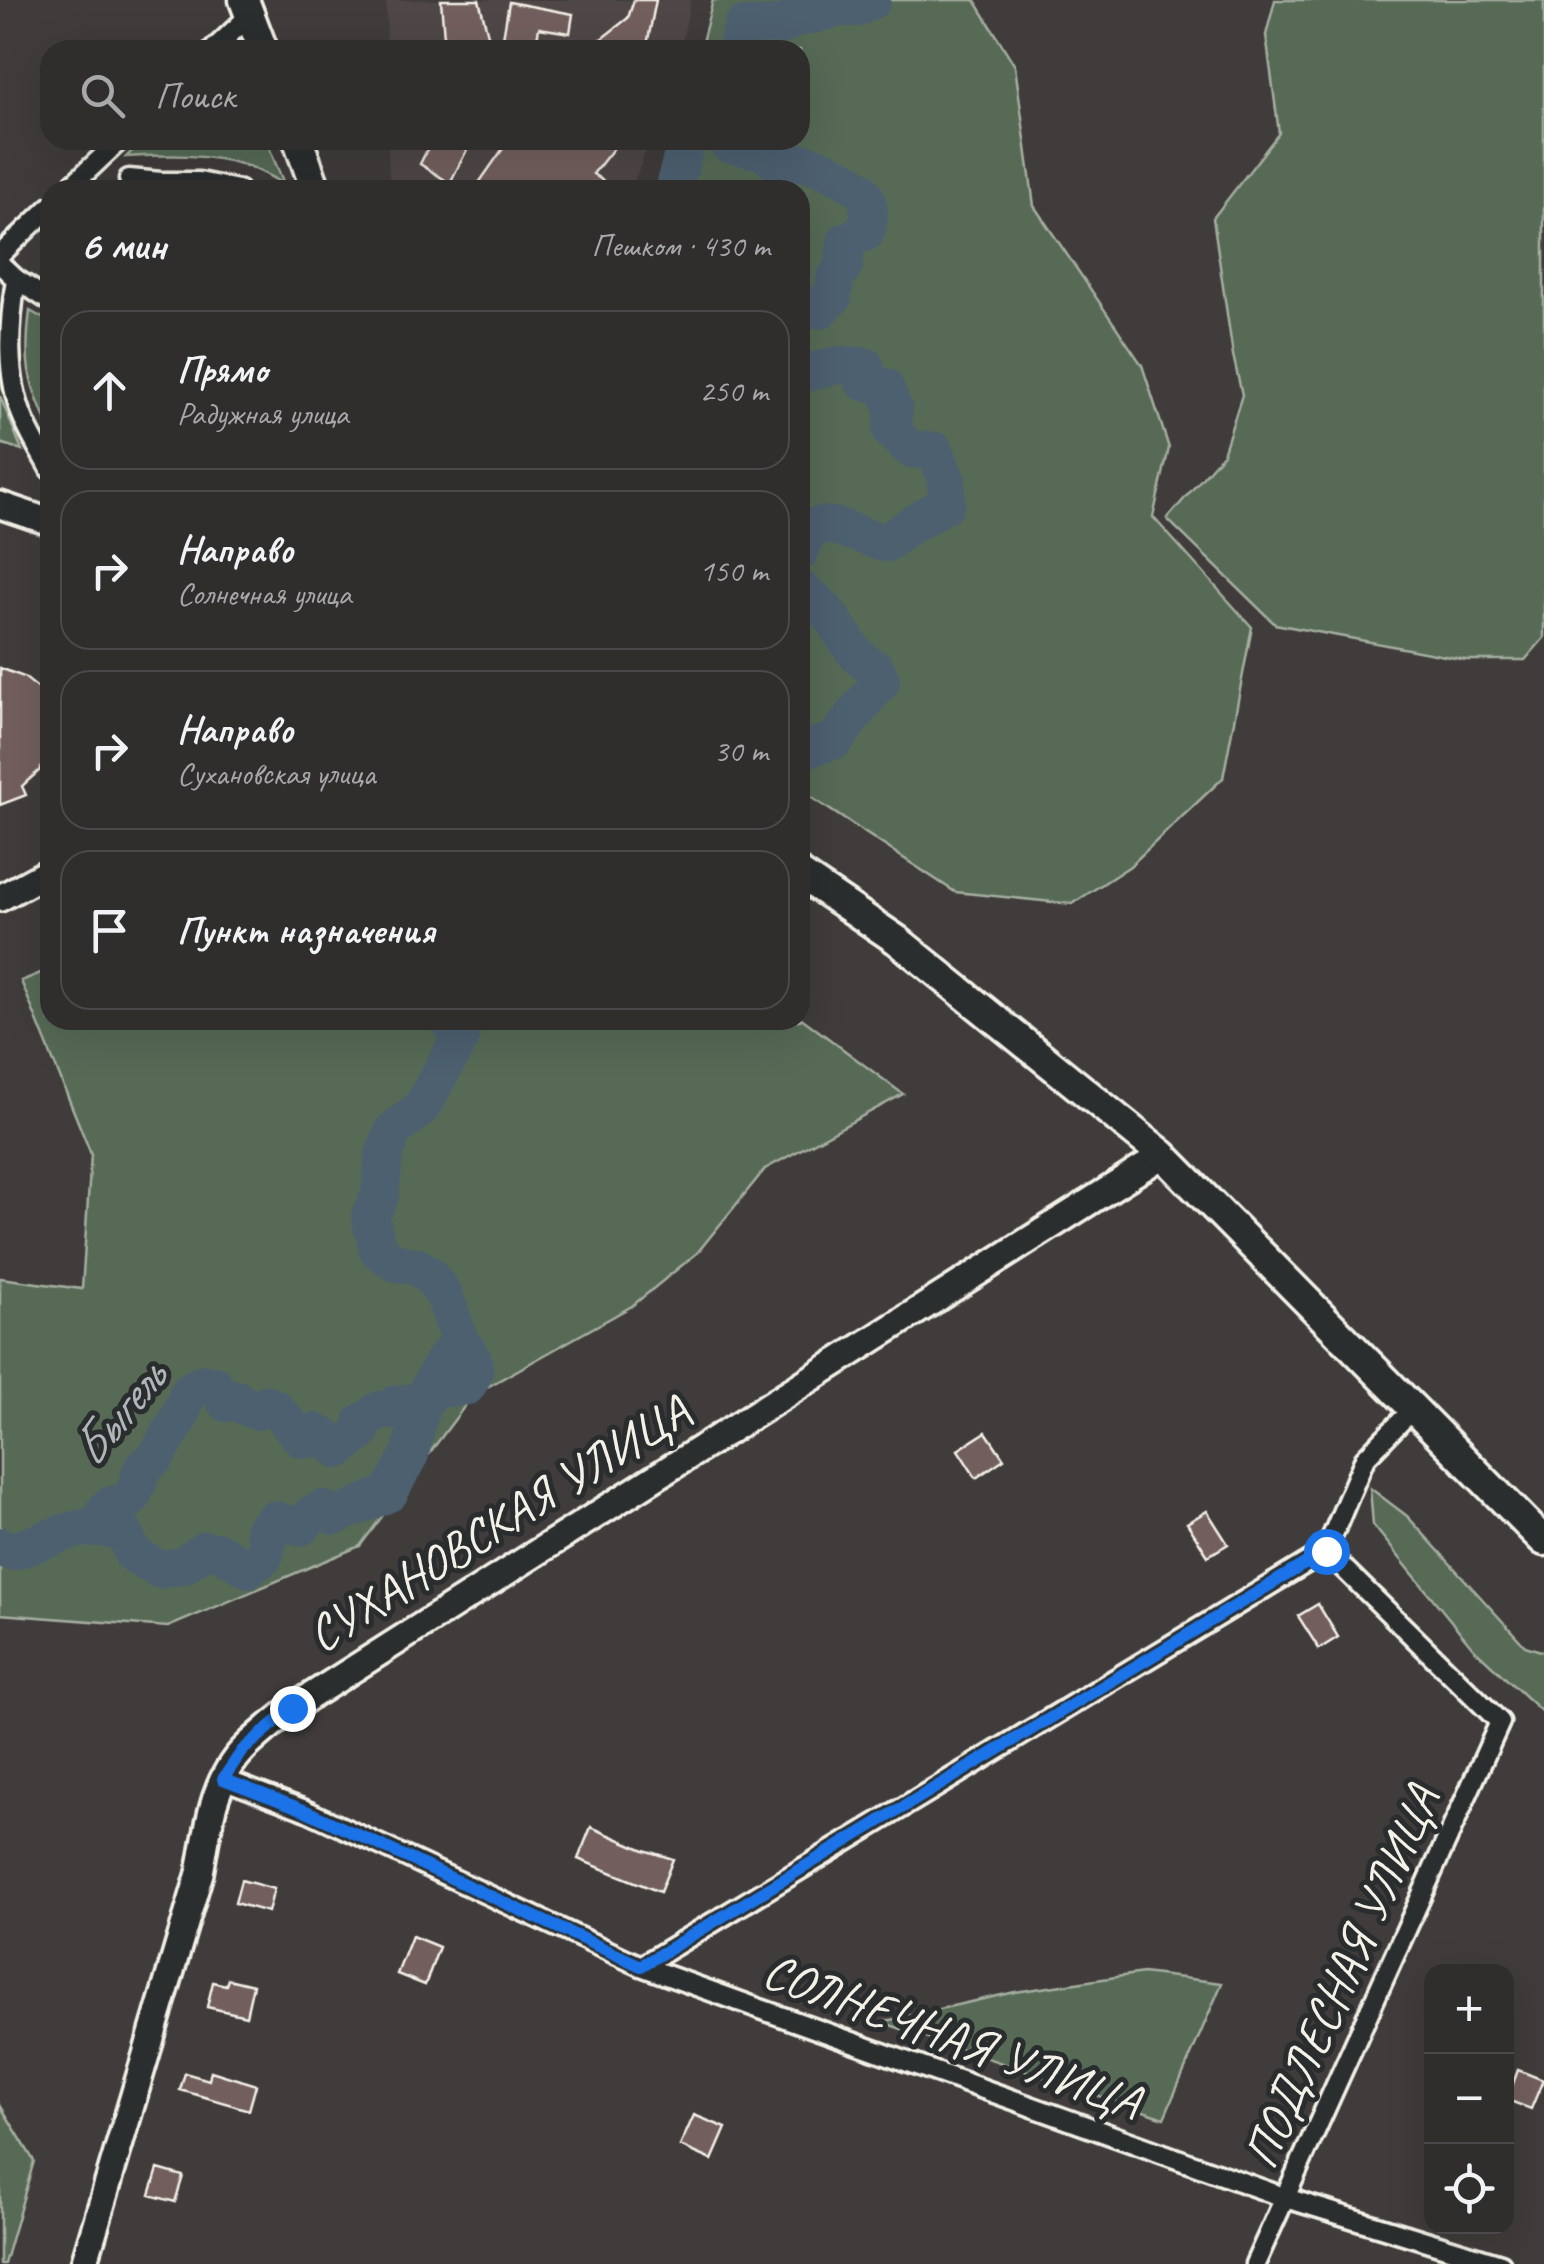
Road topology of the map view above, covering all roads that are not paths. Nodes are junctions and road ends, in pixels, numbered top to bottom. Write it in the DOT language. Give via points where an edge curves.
graph roads {
  1 [pos="247,7"];
  2 [pos="221,40"];
  3 [pos="260,40"];
  4 [pos="110,150"];
  5 [pos="302,150"];
  6 [pos="104,156"];
  7 [pos="79,180"];
  8 [pos="127,180"];
  9 [pos="312,180"];
  10 [pos="40,217"];
  11 [pos="0,255"];
  12 [pos="0,264"];
  13 [pos="16,279"];
  14 [pos="40,295"];
  15 [pos="40,450"];
  16 [pos="0,505"];
  17 [pos="40,519"];
  18 [pos="40,876"];
  19 [pos="810,881"];
  20 [pos="0,898"];
  21 [pos="1162,1154"];
  22 [pos="1414,1408"];
  23 [pos="1544,1542"];
  24 [pos="1326,1551"];
  25 [pos="223,1779"];
  26 [pos="641,1966"];
  27 [pos="1286,2198"];
  28 [pos="84,2264"];
  29 [pos="1256,2264"];
  30 [pos="1501,2264"];
  1 -- 2 [label="street"];
  1 -- 3 [label="main road"];
  4 -- 6 [label="street"];
  5 -- 9 [label="main road"];
  6 -- 7 [label="street"];
  6 -- 8 [label="street"];
  10 -- 11 [label="street"];
  12 -- 13 [label="street"];
  13 -- 14 [label="street"];
  13 -- 15 [label="street" via="14,386"];
  16 -- 17 [label="street"];
  18 -- 20 [label="street"];
  19 -- 21 [label="main road" via="897,940"];
  21 -- 22 [label="main road"];
  21 -- 25 [label="street, СУХАНОВСКАЯ УЛИЦА" via="292,1708 242,1751"];
  22 -- 23 [label="main road"];
  22 -- 24 [label="street" via="1365,1458"];
  24 -- 26 [label="street"];
  24 -- 27 [label="street, ПОДЛЕСНАЯ УЛИЦА" via="1500,1722"];
  25 -- 26 [label="street, СОЛНЕЧНАЯ УЛИЦА"];
  25 -- 28 [label="street, СУХАНОВСКАЯ УЛИЦА"];
  26 -- 27 [label="street, СОЛНЕЧНАЯ УЛИЦА"];
  27 -- 29 [label="street, ПОДЛЕСНАЯ УЛИЦА"];
  27 -- 30 [label="street, СОЛНЕЧНАЯ УЛИЦА"];
}
